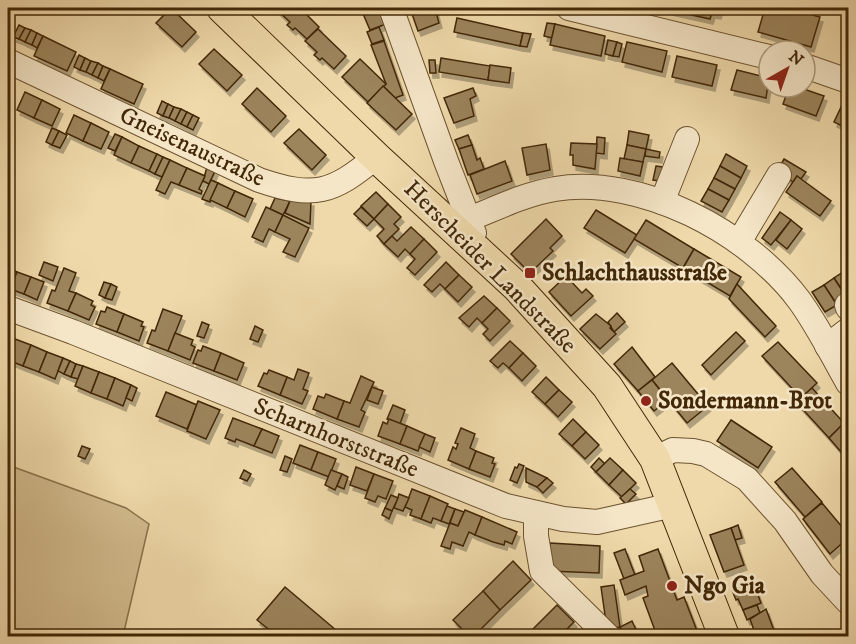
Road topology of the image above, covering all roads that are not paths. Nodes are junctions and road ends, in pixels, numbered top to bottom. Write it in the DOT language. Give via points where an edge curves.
graph roads {
  1 [pos="222,8"];
  2 [pos="391,8"];
  3 [pos="569,8"];
  4 [pos="757,54"];
  5 [pos="8,61"];
  6 [pos="817,70"];
  7 [pos="849,81"];
  8 [pos="687,139"];
  9 [pos="376,156"];
  10 [pos="775,173"];
  11 [pos="662,202"];
  12 [pos="469,219"];
  13 [pos="735,240"];
  14 [pos="481,253"];
  15 [pos="8,308"];
  16 [pos="849,330"];
  17 [pos="827,346"];
  18 [pos="849,383"];
  19 [pos="655,459"];
  20 [pos="673,505"];
  21 [pos="536,513"];
  22 [pos="849,602"];
  23 [pos="608,636"];
  24 [pos="724,636"];
  1 -- 9 [label="main road, Herscheider Landstraße"];
  2 -- 12 [label="street"];
  3 -- 4 [label="street"];
  5 -- 9 [label="street, Gneisenaustraße" via="285,189 312,192 336,186"];
  6 -- 7 [label="street"];
  8 -- 11 [label="street"];
  9 -- 14 [label="main road, Herscheider Landstraße"];
  10 -- 13 [label="street"];
  11 -- 12 [label="street" via="623,190 576,186 552,189"];
  11 -- 13 [label="street"];
  12 -- 14 [label="street"];
  13 -- 17 [label="street" via="798,299"];
  14 -- 19 [label="main road, Herscheider Landstraße" via="608,386"];
  15 -- 21 [label="street, Scharnhorststraße" via="495,502"];
  16 -- 17 [label="street"];
  17 -- 18 [label="street"];
  19 -- 20 [label="main road, Herscheider Landstraße"];
  19 -- 22 [label="street" via="673,450 693,451 747,478 785,521 822,574"];
  20 -- 21 [label="street, Scharnhorststraße" via="597,522"];
  20 -- 24 [label="main road, Herscheider Landstraße"];
  21 -- 23 [label="street" via="542,571"];
}
